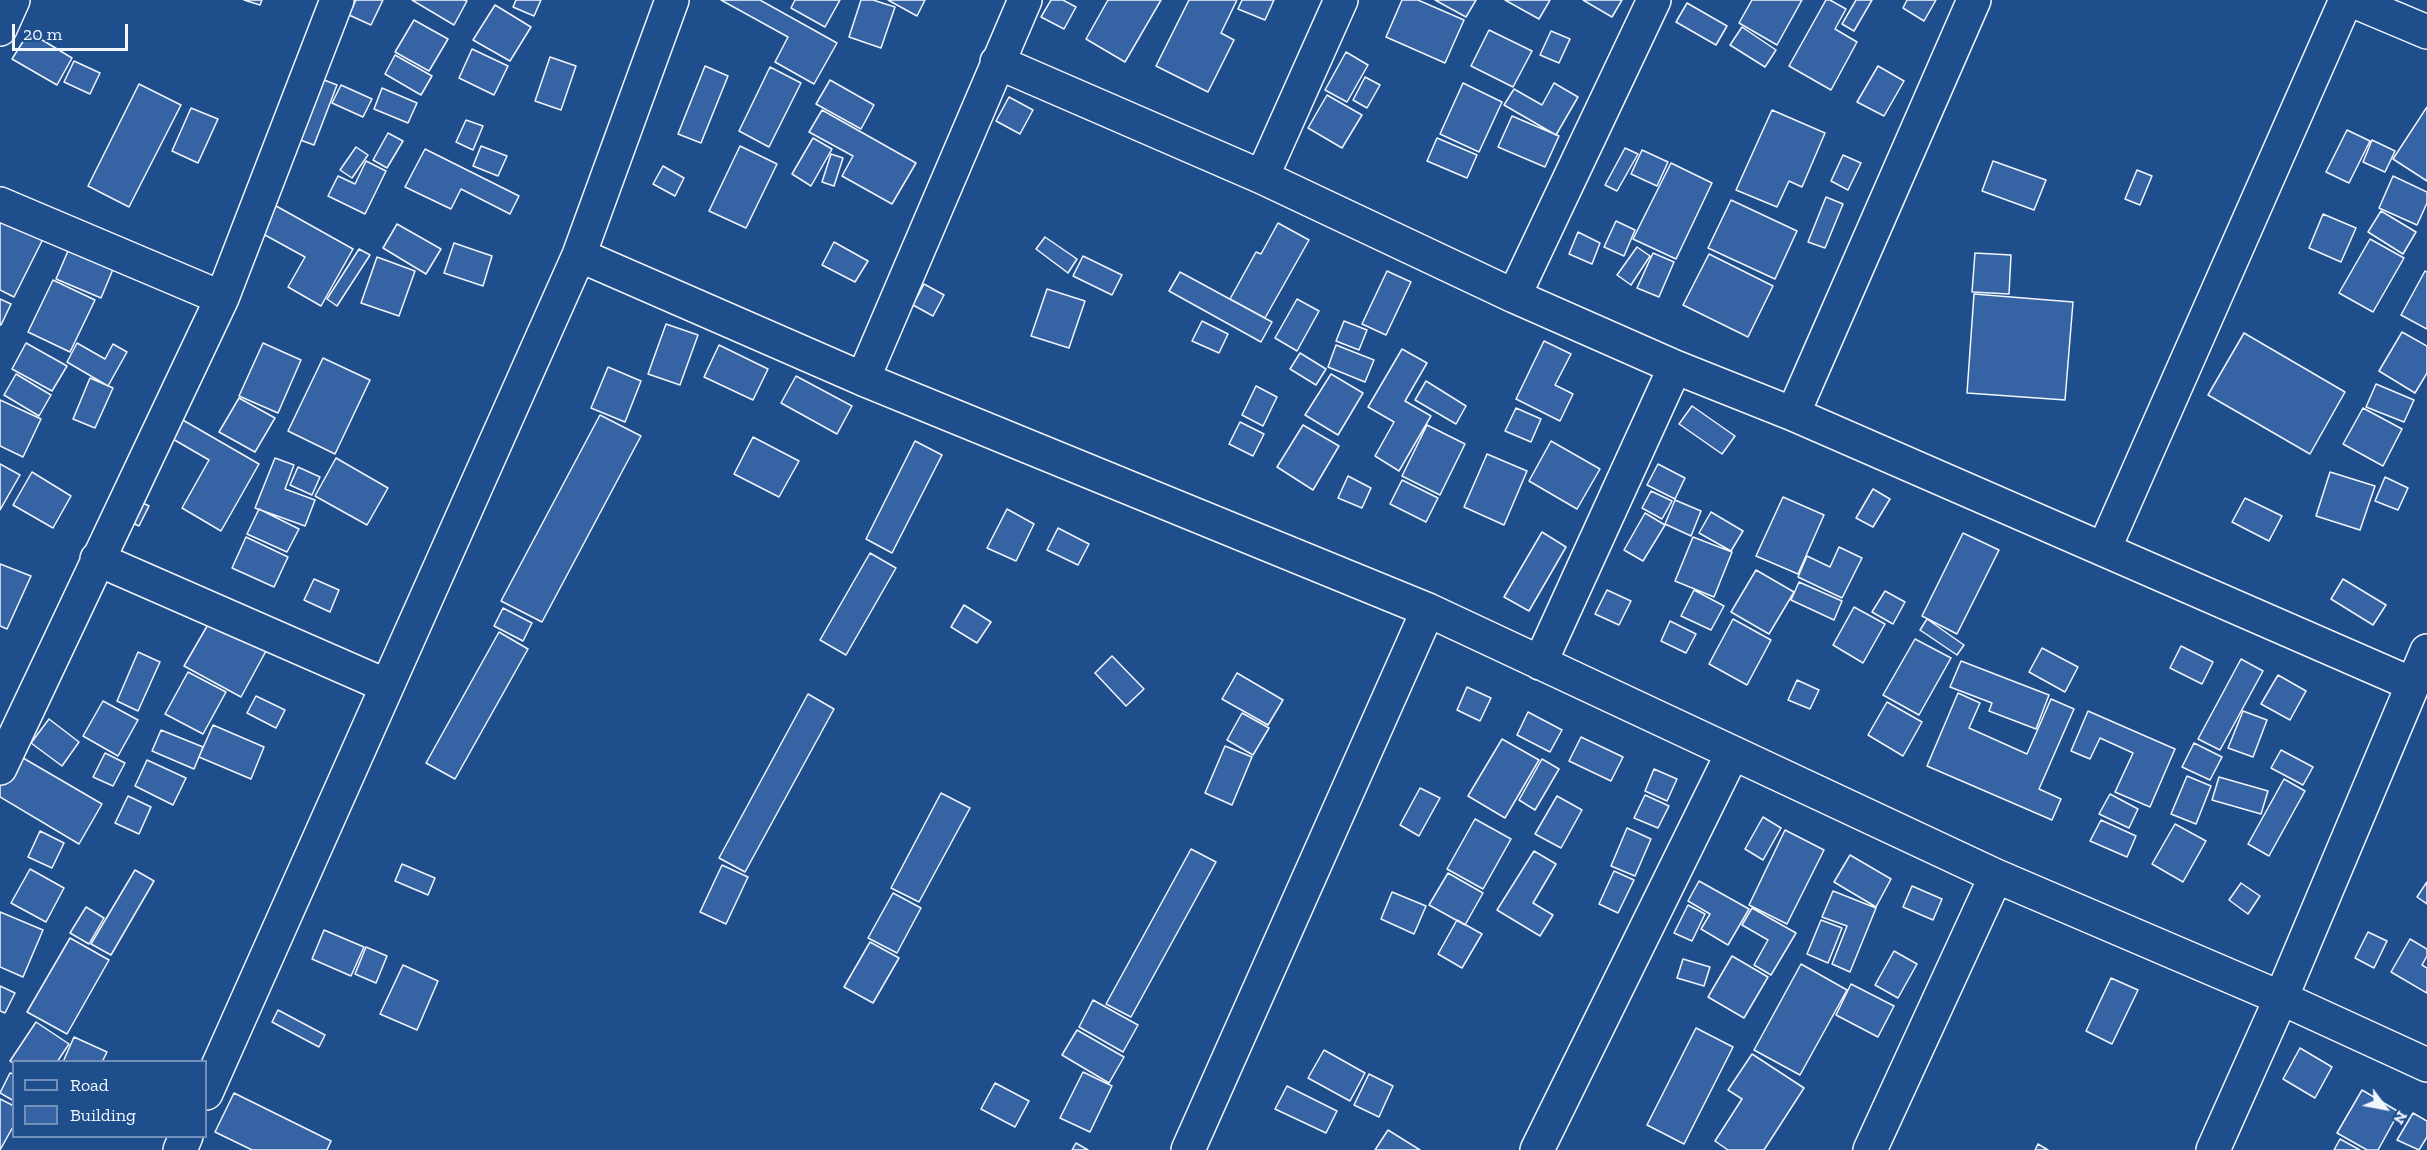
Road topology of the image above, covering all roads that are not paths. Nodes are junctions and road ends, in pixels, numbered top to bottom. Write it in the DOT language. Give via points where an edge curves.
graph roads {
  1 [pos="13,0"];
  2 [pos="337,0"];
  3 [pos="672,0"];
  4 [pos="1025,0"];
  5 [pos="1341,0"];
  6 [pos="1654,0"];
  7 [pos="1974,0"];
  8 [pos="2346,0"];
  9 [pos="2351,0"];
  10 [pos="0,29"];
  11 [pos="2427,32"];
  12 [pos="997,62"];
  13 [pos="1262,177"];
  14 [pos="0,204"];
  15 [pos="579,255"];
  16 [pos="1514,296"];
  17 [pos="222,298"];
  18 [pos="1675,367"];
  19 [pos="863,379"];
  20 [pos="1793,414"];
  21 [pos="2104,549"];
  22 [pos="97,559"];
  23 [pos="1428,610"];
  24 [pos="2427,651"];
  25 [pos="1540,663"];
  26 [pos="2412,684"];
  27 [pos="387,686"];
  28 [pos="1732,754"];
  29 [pos="0,768"];
  30 [pos="1996,876"];
  31 [pos="2281,998"];
  32 [pos="2427,1065"];
  33 [pos="207,1091"];
  34 [pos="1188,1150"];
  35 [pos="1537,1150"];
  36 [pos="1870,1150"];
  37 [pos="2213,1150"];
  1 -- 10 [label="street"];
  2 -- 17 [label="street"];
  3 -- 15 [label="street"];
  4 -- 12 [label="street"];
  5 -- 13 [label="street"];
  6 -- 16 [label="street"];
  7 -- 20 [label="street"];
  8 -- 21 [label="street"];
  9 -- 11 [label="street"];
  12 -- 13 [label="street"];
  12 -- 19 [label="street"];
  13 -- 16 [label="street"];
  14 -- 17 [label="street"];
  15 -- 19 [label="street"];
  15 -- 27 [label="street"];
  16 -- 18 [label="street"];
  17 -- 22 [label="street"];
  18 -- 20 [label="street"];
  18 -- 25 [label="street"];
  19 -- 23 [label="street"];
  20 -- 21 [label="street"];
  21 -- 26 [label="street"];
  22 -- 27 [label="street"];
  22 -- 29 [label="street"];
  23 -- 25 [label="street"];
  23 -- 34 [label="street"];
  24 -- 26 [label="street"];
  25 -- 28 [label="street"];
  26 -- 31 [label="street"];
  27 -- 33 [label="street"];
  28 -- 30 [label="street"];
  28 -- 35 [label="street"];
  30 -- 31 [label="street"];
  30 -- 36 [label="street"];
  31 -- 32 [label="street"];
  31 -- 37 [label="street"];
}
